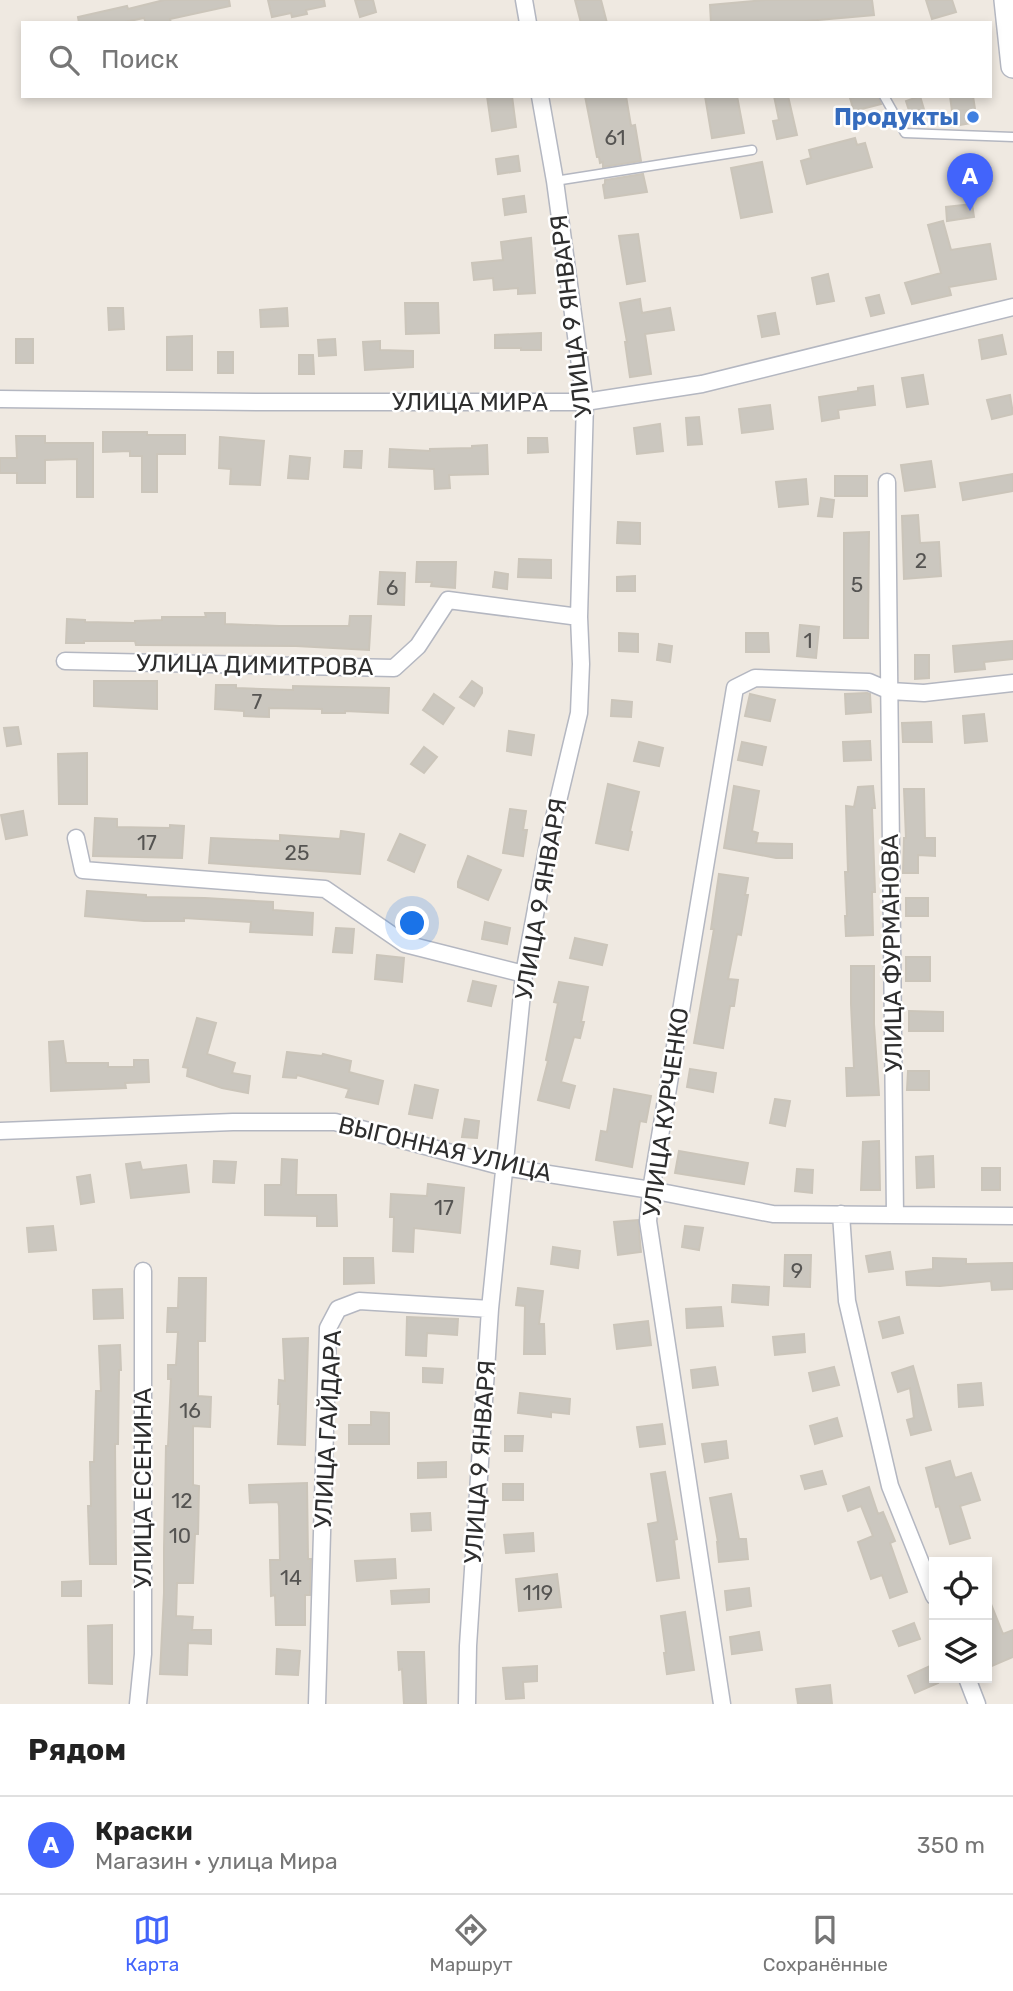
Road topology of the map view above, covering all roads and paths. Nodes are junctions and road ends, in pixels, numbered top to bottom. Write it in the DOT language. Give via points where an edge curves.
graph roads {
  1 [pos="524,0"];
  2 [pos="1006,0"];
  3 [pos="528,21"];
  4 [pos="1013,65"];
  5 [pos="540,98"];
  6 [pos="885,98"];
  7 [pos="1013,137"];
  8 [pos="752,150"];
  9 [pos="555,181"];
  10 [pos="1013,307"];
  11 [pos="0,400"];
  12 [pos="585,402"];
  13 [pos="887,482"];
  14 [pos="579,617"];
  15 [pos="65,661"];
  16 [pos="1013,683"];
  17 [pos="890,691"];
  18 [pos="76,838"];
  19 [pos="524,974"];
  20 [pos="0,1131"];
  21 [pos="504,1167"];
  22 [pos="651,1190"];
  23 [pos="841,1214"];
  24 [pos="895,1215"];
  25 [pos="1013,1216"];
  26 [pos="143,1271"];
  27 [pos="490,1309"];
  28 [pos="929,1584"];
  29 [pos="969,1683"];
  30 [pos="138,1704"];
  31 [pos="317,1704"];
  32 [pos="467,1704"];
  33 [pos="722,1704"];
  34 [pos="977,1704"];
  1 -- 3 [label="street"];
  2 -- 4 [label="main road"];
  5 -- 9 [label="street, УЛИЦА 9 ЯНВАРЯ"];
  6 -- 7 [label="lane" via="905,133"];
  8 -- 9 [label="lane"];
  9 -- 12 [label="street, УЛИЦА 9 ЯНВАРЯ"];
  10 -- 12 [label="street, УЛИЦА МИРА" via="702,384"];
  11 -- 12 [label="street, УЛИЦА МИРА"];
  12 -- 14 [label="street, УЛИЦА 9 ЯНВАРЯ"];
  13 -- 17 [label="street, УЛИЦА ФУРМАНОВА"];
  14 -- 15 [label="street, УЛИЦА ДИМИТРОВА" via="448,600 418,646 394,668"];
  14 -- 19 [label="street, УЛИЦА 9 ЯНВАРЯ" via="579,713"];
  16 -- 17 [label="street" via="924,693"];
  17 -- 22 [label="street, УЛИЦА КУРЧЕНКО" via="869,682 755,678 735,688"];
  17 -- 24 [label="street, УЛИЦА ФУРМАНОВА"];
  18 -- 19 [label="street" via="83,870 325,889 405,944"];
  19 -- 21 [label="street, УЛИЦА 9 ЯНВАРЯ"];
  20 -- 21 [label="street, ВЫГОННАЯ УЛИЦА" via="335,1122"];
  21 -- 22 [label="street, ВЫГОННАЯ УЛИЦА"];
  21 -- 27 [label="street, УЛИЦА 9 ЯНВАРЯ"];
  22 -- 23 [label="street, ВЫГОННАЯ УЛИЦА" via="773,1214"];
  22 -- 33 [label="street, УЛИЦА КУРЧЕНКО" via="648,1221"];
  23 -- 24 [label="street, ВЫГОННАЯ УЛИЦА"];
  23 -- 28 [label="street" via="847,1301 890,1486"];
  24 -- 25 [label="street, ВЫГОННАЯ УЛИЦА"];
  26 -- 30 [label="street, УЛИЦА ЕСЕНИНА" via="143,1654"];
  27 -- 31 [label="street, УЛИЦА ГАЙДАРА" via="359,1301 338,1309 328,1328"];
  27 -- 32 [label="street, УЛИЦА 9 ЯНВАРЯ"];
  29 -- 34 [label="street"];
}
